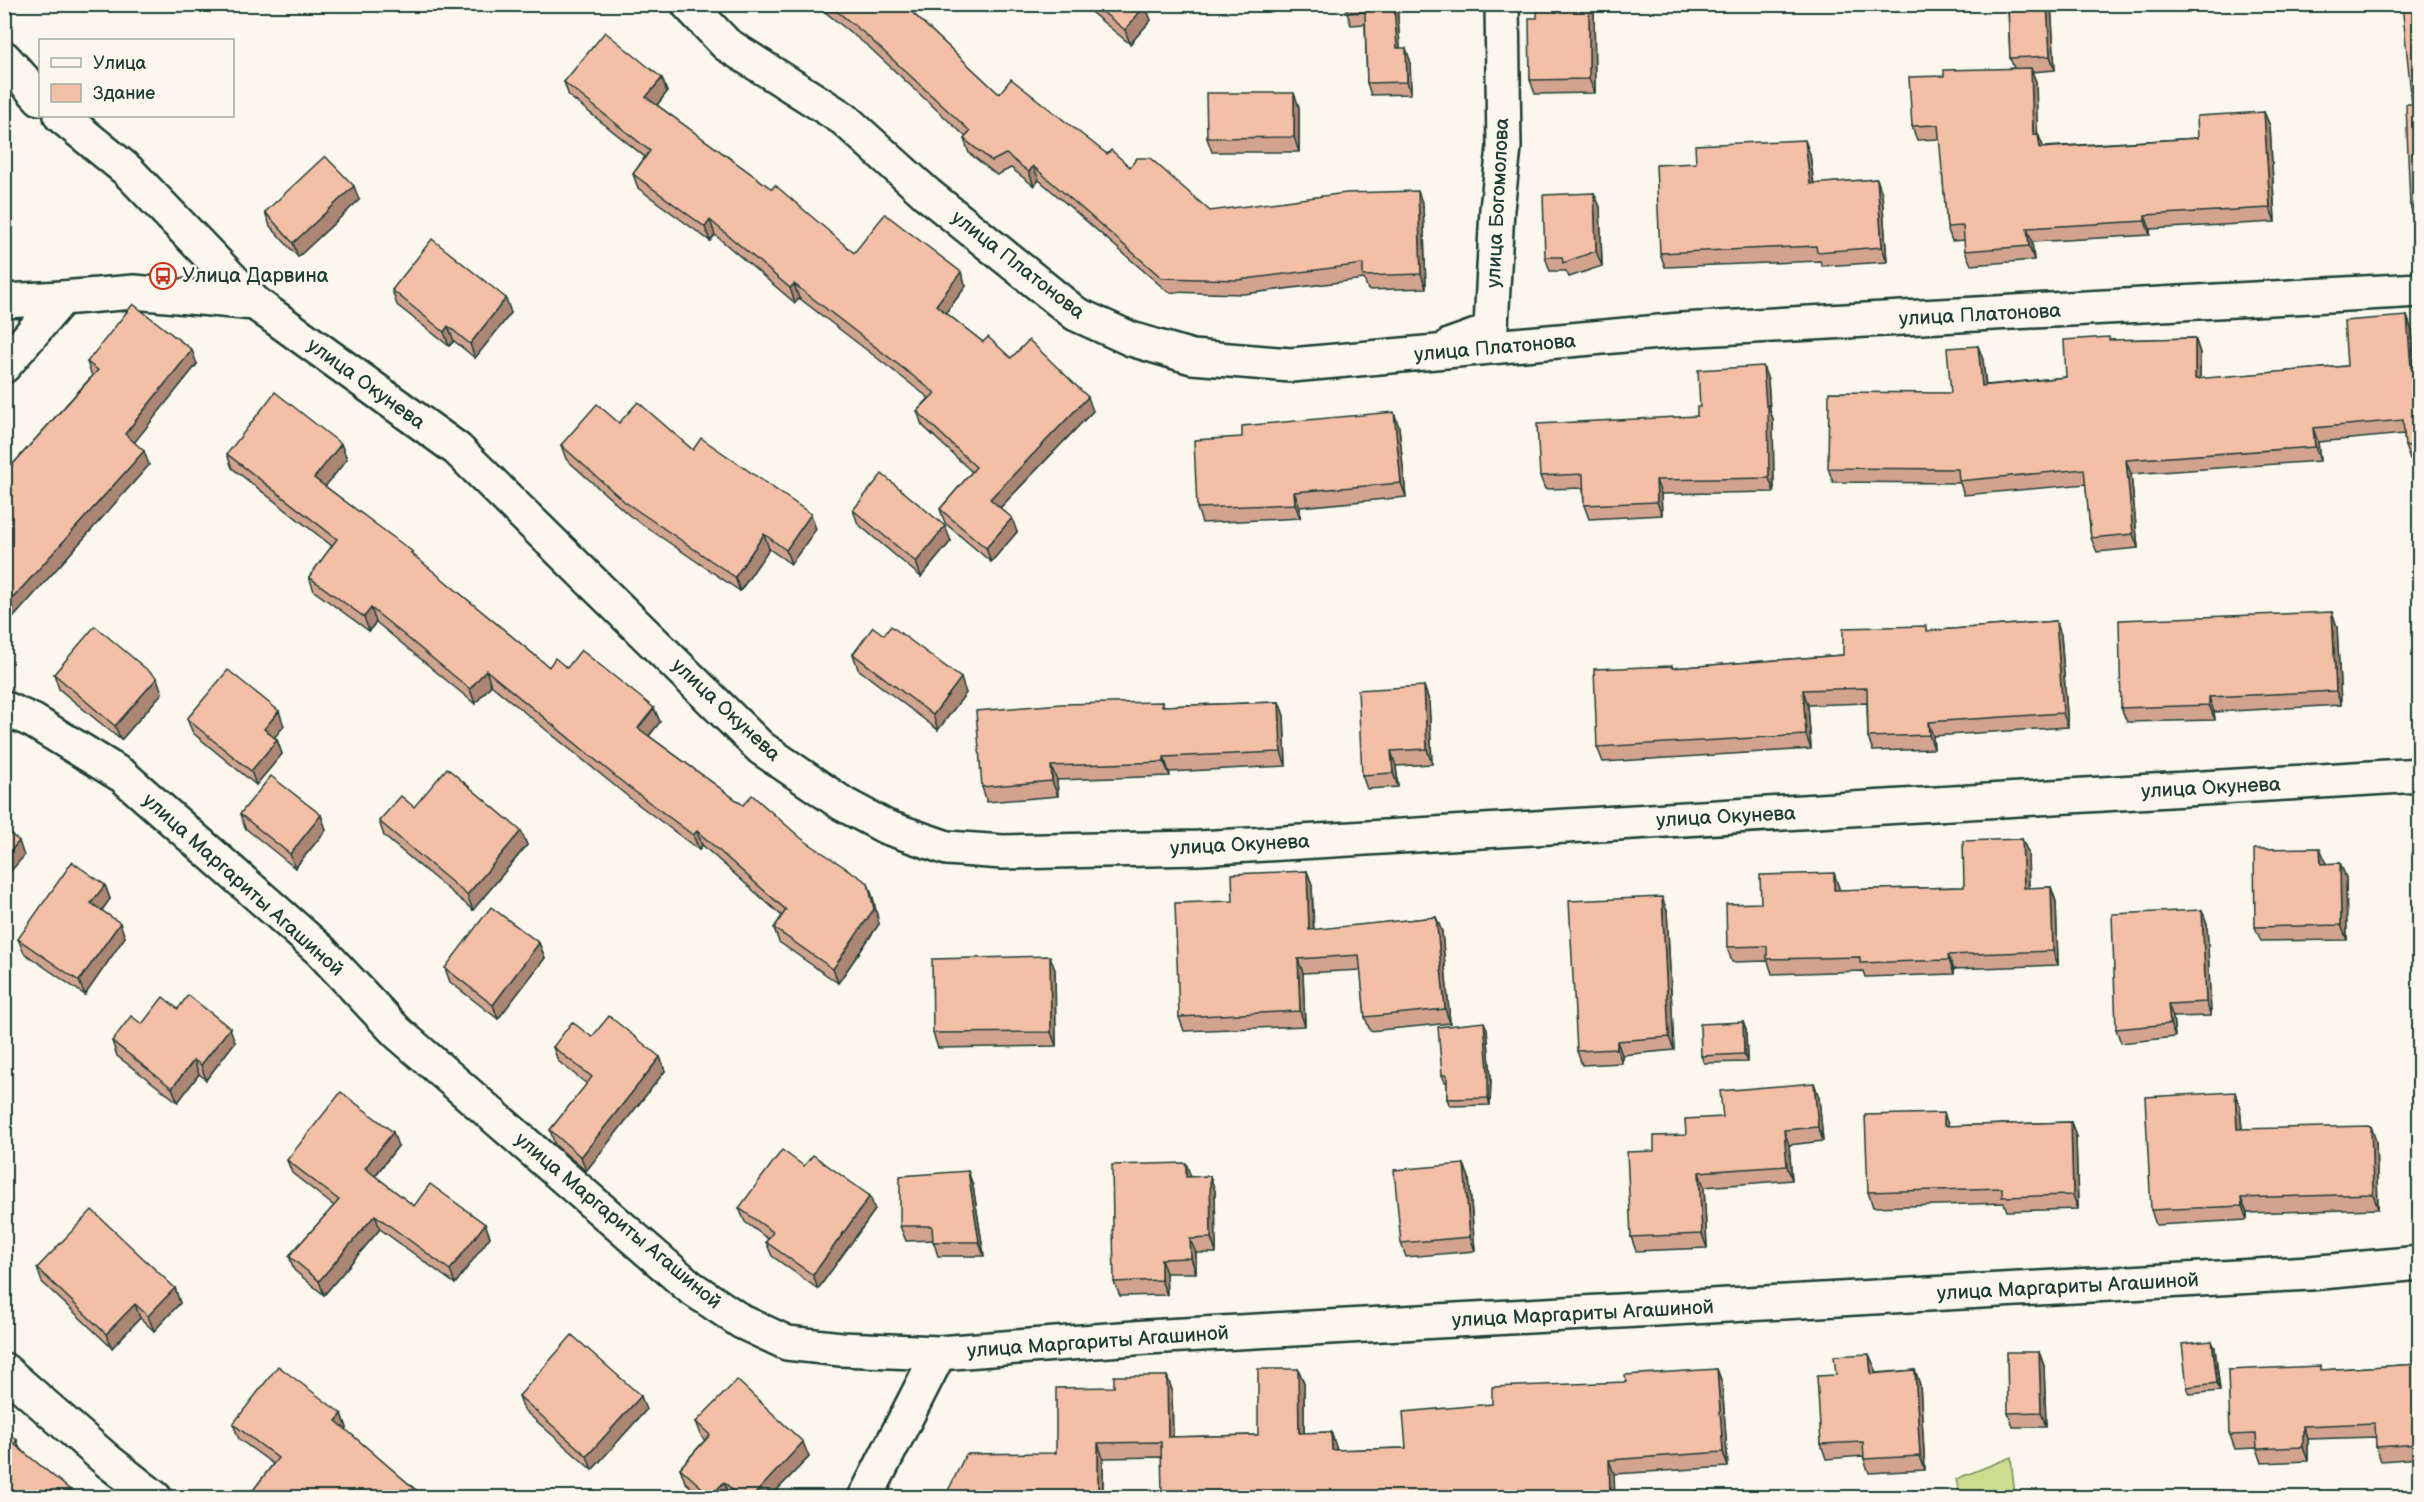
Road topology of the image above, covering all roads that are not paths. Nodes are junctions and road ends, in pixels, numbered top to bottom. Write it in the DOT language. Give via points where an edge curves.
graph roads {
  1 [pos="688,4"];
  2 [pos="1502,4"];
  3 [pos="4,58"];
  4 [pos="39,97"];
  5 [pos="62,117"];
  6 [pos="2420,290"];
  7 [pos="62,298"];
  8 [pos="4,301"];
  9 [pos="255,303"];
  10 [pos="1492,303"];
  11 [pos="1622,336"];
  12 [pos="1421,355"];
  13 [pos="4,366"];
  14 [pos="4,708"];
  15 [pos="2420,775"];
  16 [pos="2420,1263"];
  17 [pos="939,1353"];
  18 [pos="4,1370"];
  19 [pos="155,1497"];
  20 [pos="865,1497"];
  1 -- 12 [label="street, улица Платонова" via="726,44 844,119 927,194 1076,314 1131,339 1192,357 1291,365"];
  2 -- 10 [label="street, улица Богомолова" via="1504,148"];
  3 -- 4 [label="street"];
  5 -- 9 [label="street, улица Окунева" via="127,170"];
  6 -- 11 [label="street, улица Платонова"];
  7 -- 8 [label="street"];
  7 -- 9 [label="street" via="134,292"];
  7 -- 13 [label="street"];
  9 -- 15 [label="street, улица Окунева" via="457,449 760,748 843,804 886,827 947,848 1003,852 1199,848"];
  10 -- 11 [label="street" via="1504,331"];
  10 -- 12 [label="street, улица Богомолова" via="1491,327"];
  11 -- 12 [label="street, улица Платонова"];
  14 -- 17 [label="street, улица Маргариты Агашиной" via="33,721 123,776 320,950 396,1032 690,1287 742,1322 787,1343"];
  16 -- 17 [label="street, улица Маргариты Агашиной" via="2310,1273 1159,1337"];
  17 -- 20 [label="street"];
  18 -- 19 [label="street"];
}
